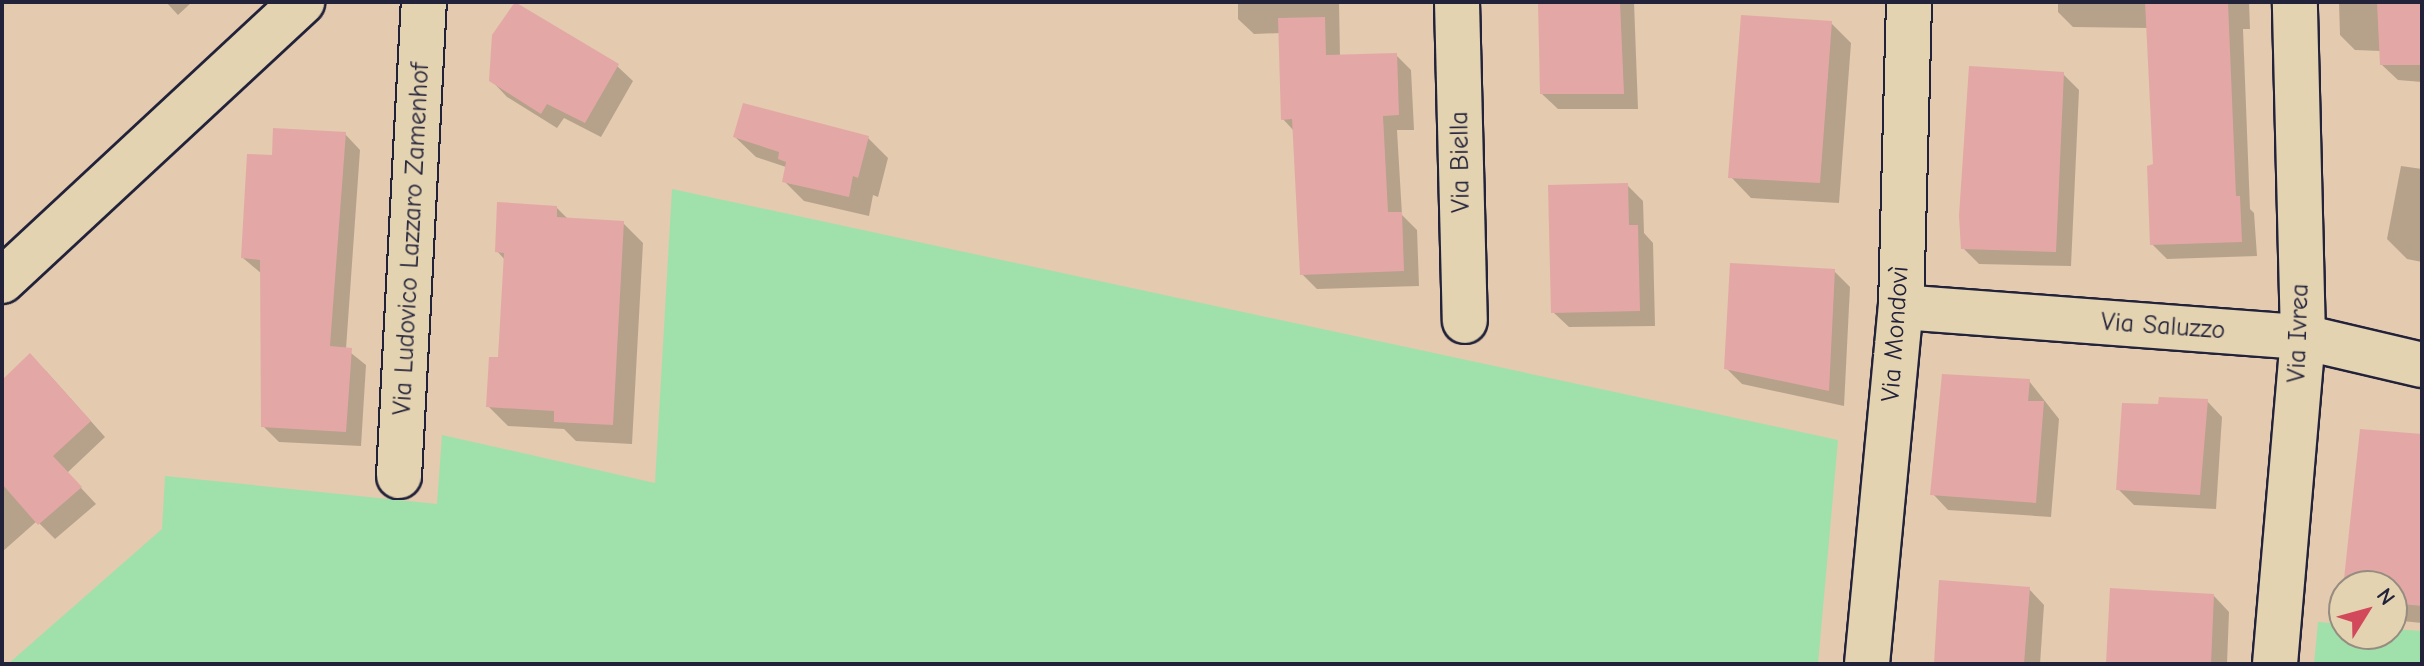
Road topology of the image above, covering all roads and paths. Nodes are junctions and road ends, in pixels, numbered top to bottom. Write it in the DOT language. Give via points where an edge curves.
graph roads {
  1 [pos="302,2"];
  2 [pos="424,2"];
  3 [pos="1457,2"];
  4 [pos="1909,2"];
  5 [pos="2295,2"];
  6 [pos="2,281"];
  7 [pos="1901,307"];
  8 [pos="1465,321"];
  9 [pos="2303,337"];
  10 [pos="2422,365"];
  11 [pos="399,476"];
  12 [pos="1867,664"];
  13 [pos="2275,664"];
  1 -- 6 [label="street"];
  2 -- 11 [label="street, Via Ludovico Lazzaro Zamenhof"];
  3 -- 8 [label="street, Via Biella"];
  4 -- 7 [label="street, Via Mondovì"];
  5 -- 9 [label="street, Via Ivrea"];
  7 -- 9 [label="street, Via Saluzzo"];
  7 -- 12 [label="street, Via Mondovì"];
  9 -- 10 [label="street, Via Saluzzo"];
  9 -- 13 [label="street, Via Ivrea"];
}
